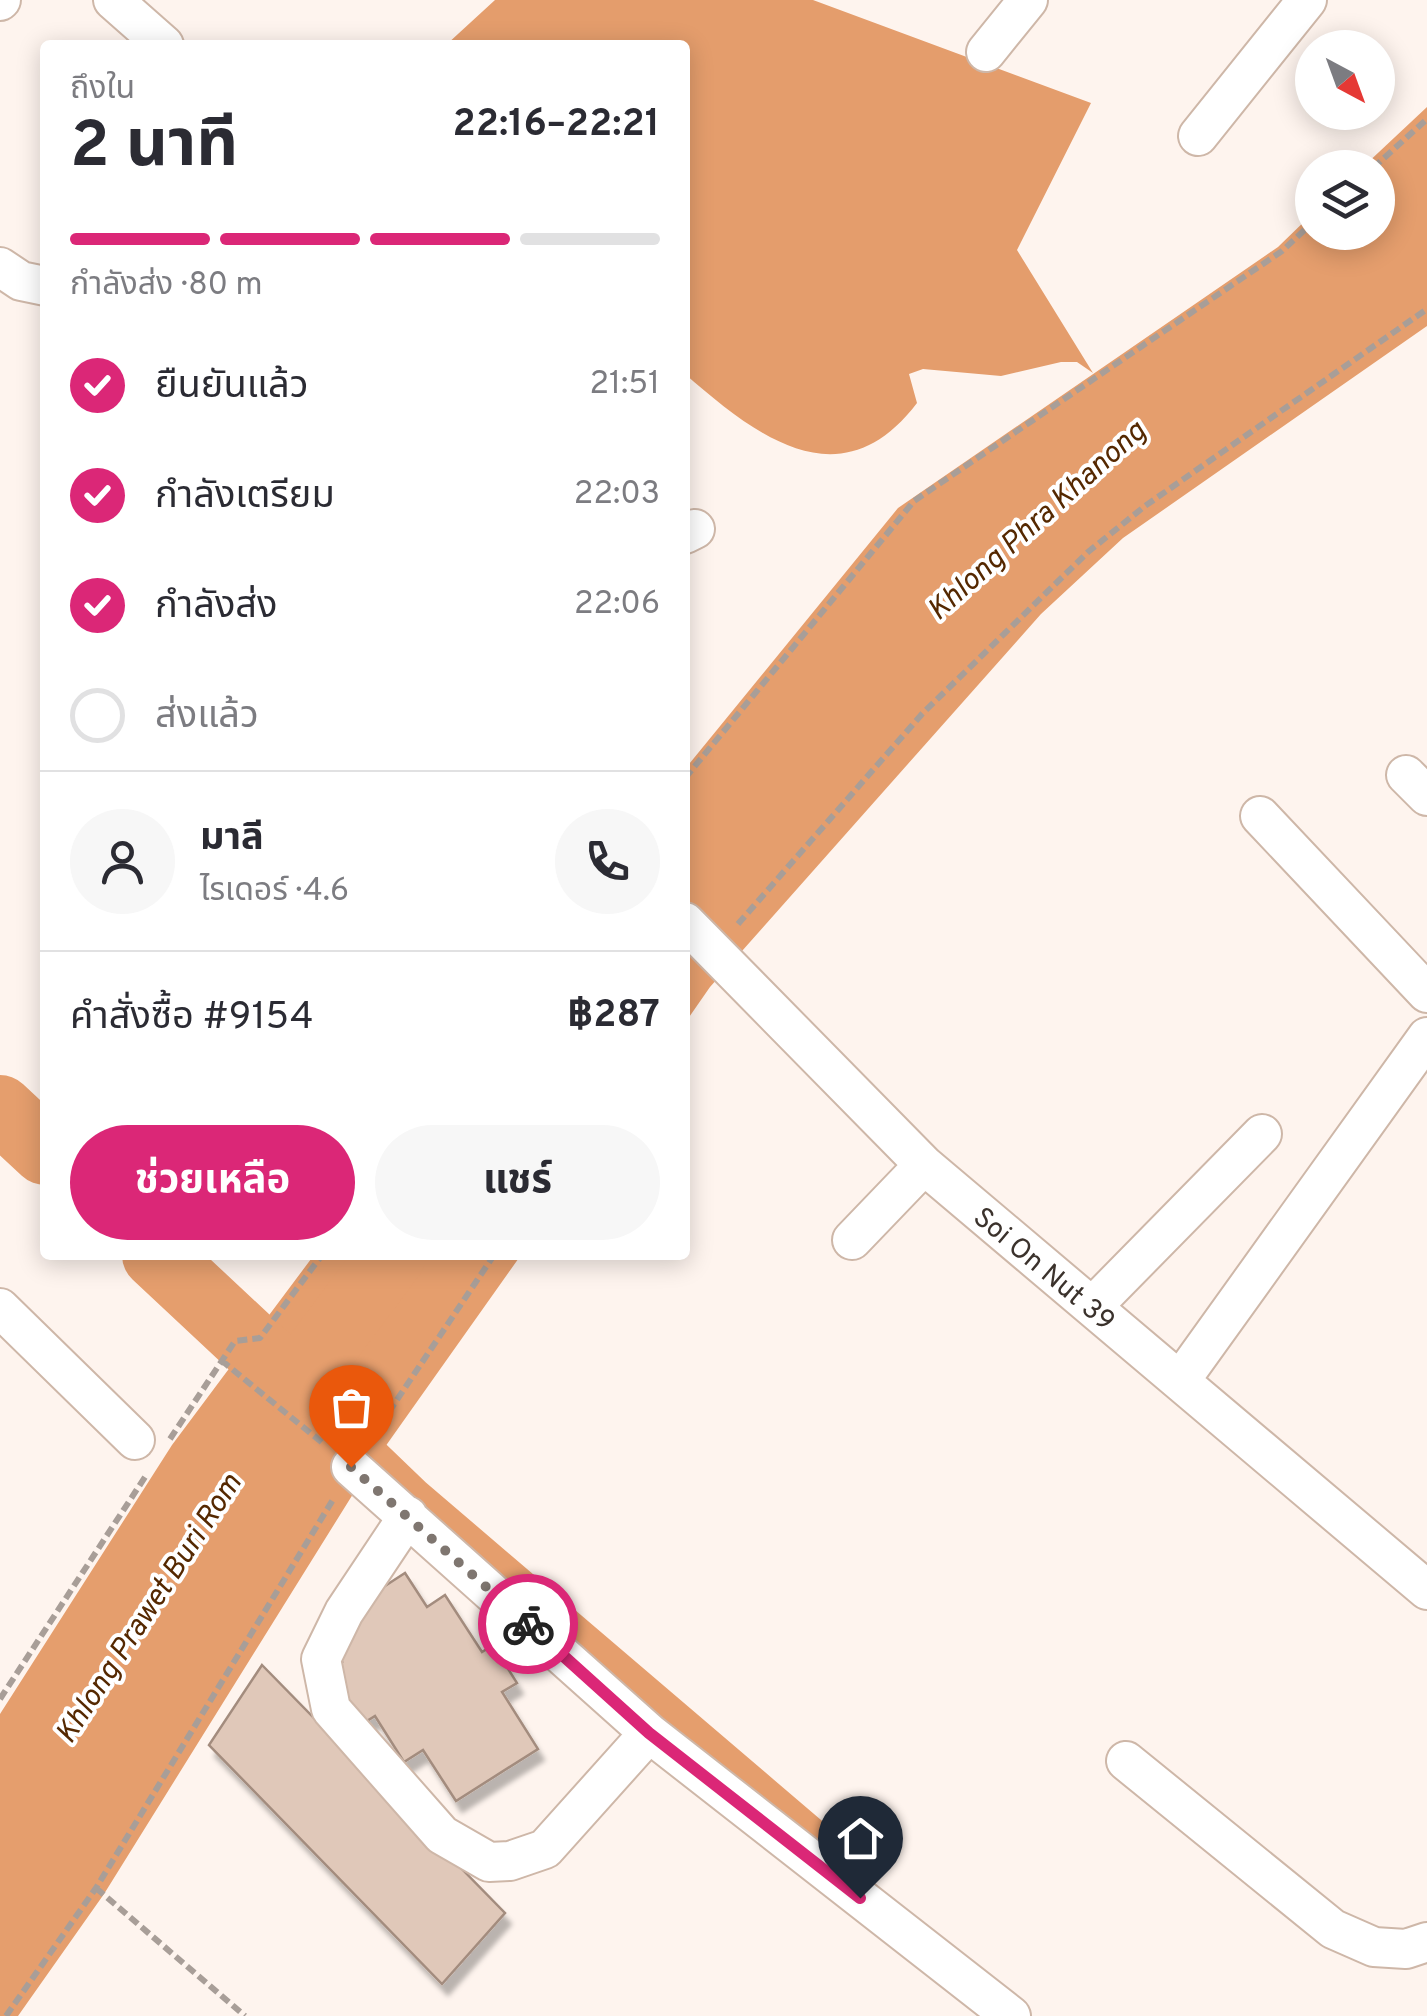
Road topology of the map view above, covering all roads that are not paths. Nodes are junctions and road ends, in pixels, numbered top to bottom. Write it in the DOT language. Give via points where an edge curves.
graph roads {
  1 [pos="113,0"];
  2 [pos="1028,0"];
  3 [pos="1307,0"];
  4 [pos="158,40"];
  5 [pos="986,52"];
  6 [pos="1198,136"];
  7 [pos="0,267"];
  8 [pos="40,285"];
  9 [pos="1260,816"];
  10 [pos="690,927"];
  11 [pos="1427,993"];
  12 [pos="1427,1037"];
  13 [pos="1262,1134"];
  14 [pos="924,1165"];
  15 [pos="852,1240"];
  16 [pos="1092,1306"];
  17 [pos="0,1308"];
  18 [pos="1180,1381"];
  19 [pos="154,1446"];
  20 [pos="347,1461"];
  21 [pos="408,1516"];
  22 [pos="1427,1590"];
  23 [pos="649,1733"];
  24 [pos="1126,1761"];
  25 [pos="1427,1942"];
  26 [pos="1011,2016"];
  1 -- 4 [label="street"];
  2 -- 5 [label="street"];
  3 -- 6 [label="street"];
  7 -- 8 [label="street"];
  9 -- 11 [label="street"];
  10 -- 14 [label="street, Soi On Nut 39"];
  12 -- 18 [label="street"];
  13 -- 16 [label="street"];
  14 -- 15 [label="street"];
  14 -- 16 [label="street, Soi On Nut 39"];
  16 -- 18 [label="street, Soi On Nut 39"];
  17 -- 19 [label="street"];
  18 -- 22 [label="street, Soi On Nut 39"];
  20 -- 21 [label="street"];
  21 -- 23 [label="street"];
  21 -- 23 [label="street" via="321,1659 331,1708 442,1835 489,1862 544,1849"];
  23 -- 26 [label="street"];
  24 -- 25 [label="street" via="1333,1929 1374,1947"];
}
